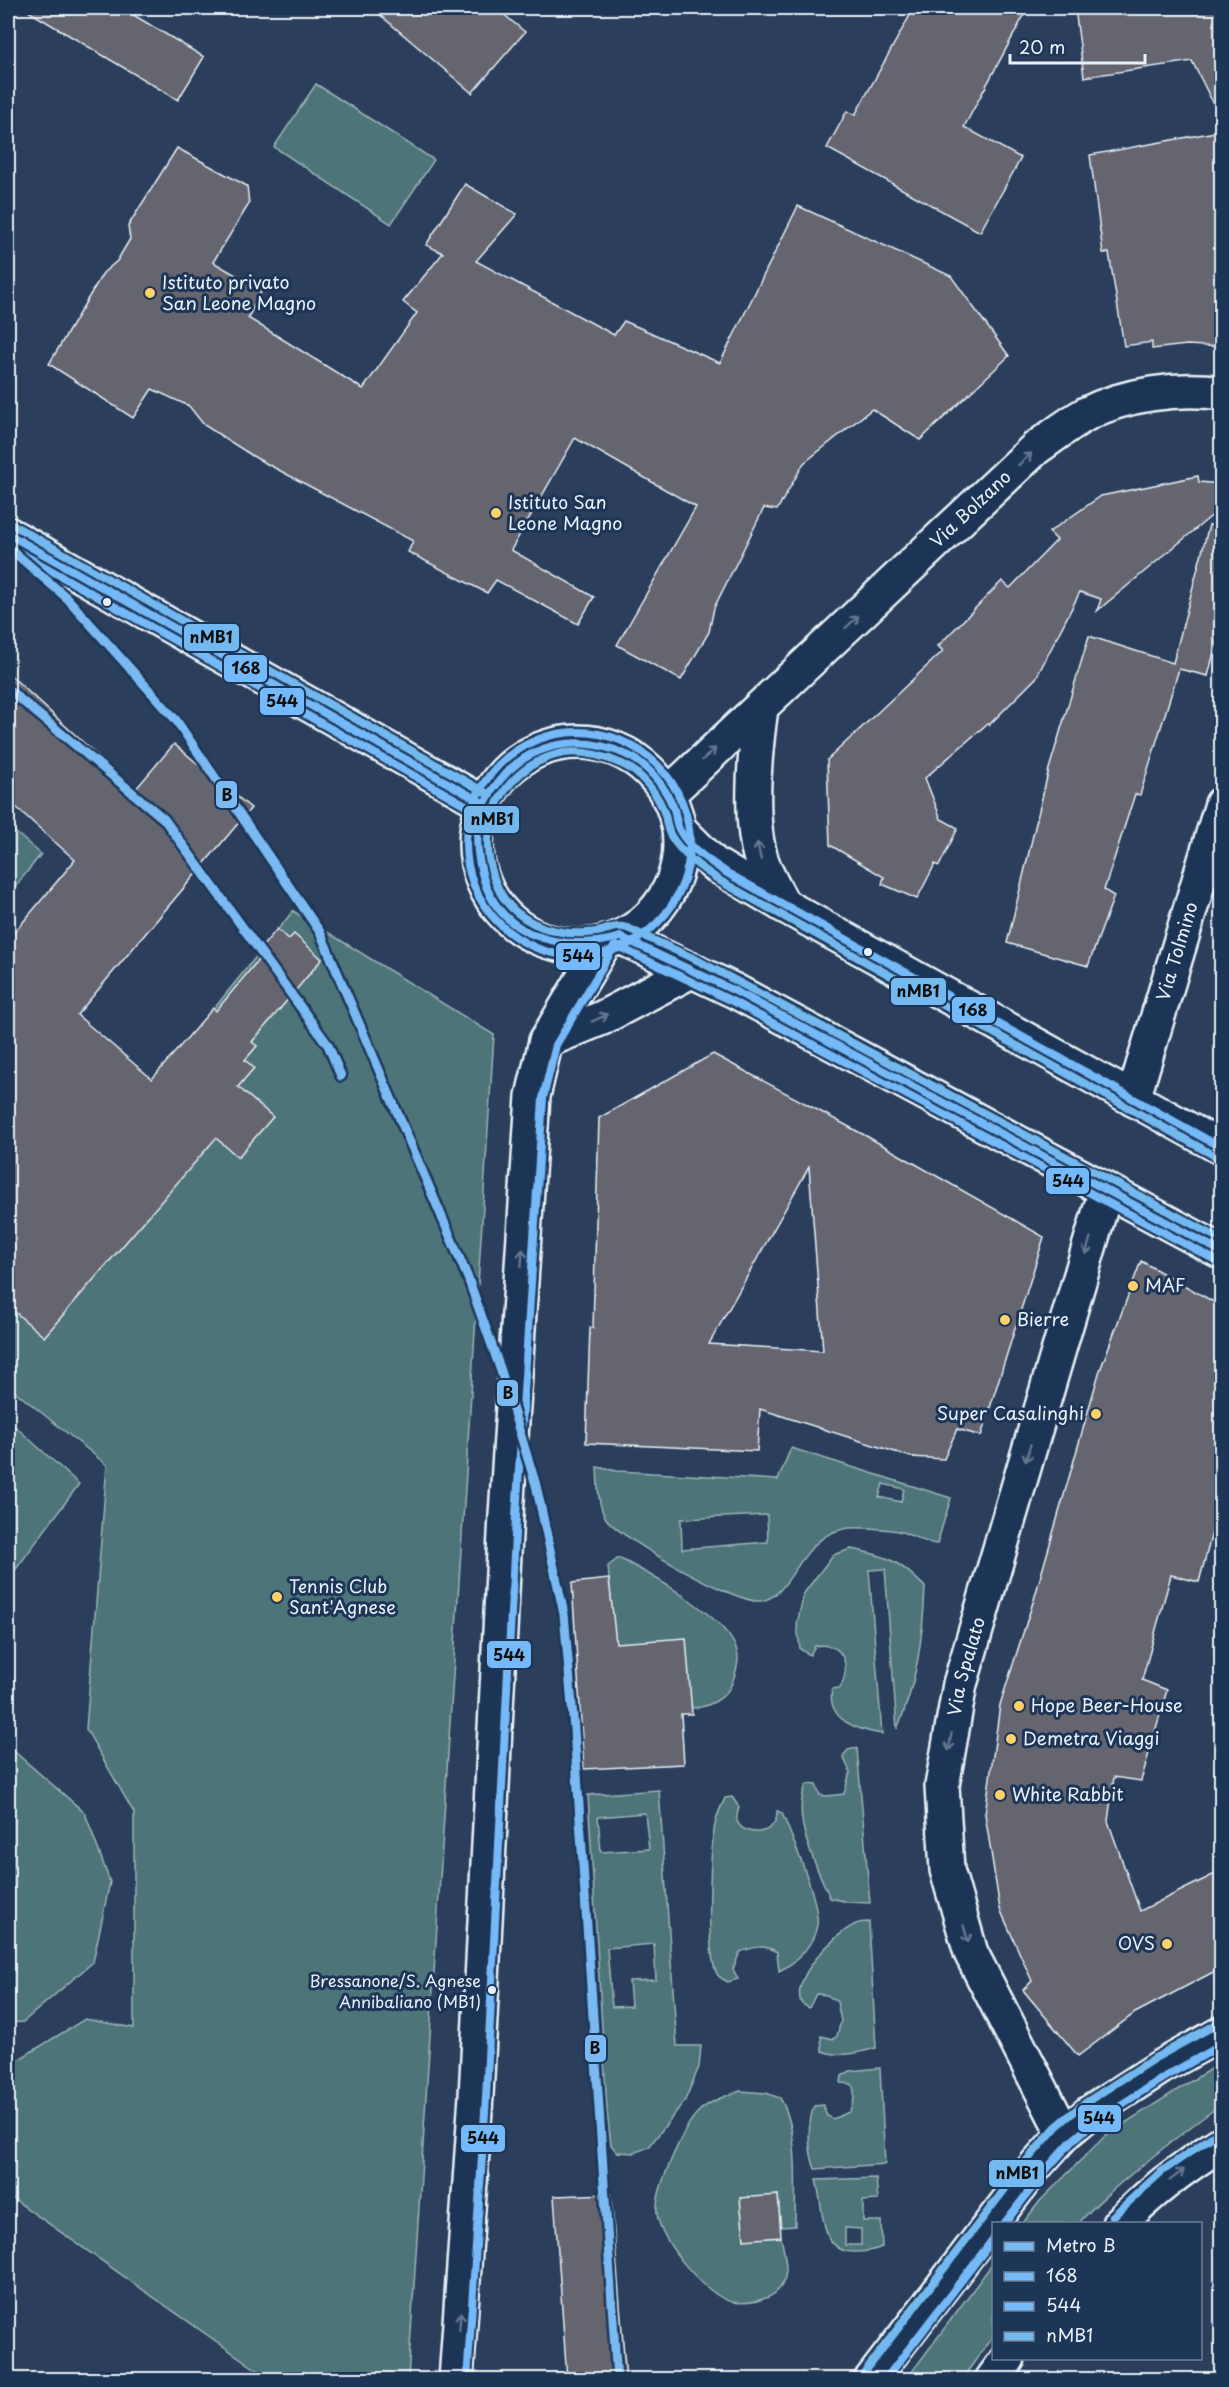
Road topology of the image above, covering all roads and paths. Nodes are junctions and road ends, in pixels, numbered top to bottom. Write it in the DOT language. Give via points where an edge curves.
graph roads {
  1 [pos="1221,393"];
  2 [pos="8,534"];
  3 [pos="761,708"];
  4 [pos="668,795"];
  5 [pos="483,803"];
  6 [pos="1221,804"];
  7 [pos="680,830"];
  8 [pos="783,904"];
  9 [pos="613,940"];
  10 [pos="693,970"];
  11 [pos="546,1041"];
  12 [pos="1133,1099"];
  13 [pos="1221,1148"];
  14 [pos="1106,1190"];
  15 [pos="1221,1252"];
  16 [pos="1221,2032"];
  17 [pos="1064,2134"];
  18 [pos="1221,2143"];
  19 [pos="993,2222"];
  20 [pos="1120,2222"];
  21 [pos="992,2223"];
  22 [pos="1006,2360"];
  23 [pos="874,2378"];
  24 [pos="456,2379"];
  25 [pos="992,2379"];
  3 -- 1 [label="street, Via Bolzano, one-way" via="1036,448 1062,430 1086,414 1138,397 1176,391"];
  2 -- 5 [label="street"];
  4 -- 3 [label="street, Via Bolzano, one-way"];
  8 -- 3 [label="street, one-way" via="762,864 755,828 756,746"];
  4 -- 5 [label="street" via="651,772 629,755 602,745 574,742 547,746 521,759 507,770"];
  4 -- 7 [label="street"];
  5 -- 9 [label="street" via="475,846 478,869 486,891 500,910 537,938 559,944 582,946"];
  6 -- 12 [label="street, Via Tolmino"];
  7 -- 8 [label="street" via="714,864"];
  7 -- 9 [label="street" via="677,869 661,904 643,923"];
  8 -- 12 [label="street"];
  9 -- 10 [label="street"];
  9 -- 11 [label="street"];
  11 -- 10 [label="street, one-way" via="602,1018"];
  10 -- 14 [label="street"];
  24 -- 11 [label="street, one-way" via="476,2096 531,1115"];
  12 -- 13 [label="street"];
  14 -- 15 [label="street"];
  14 -- 17 [label="street, Via Spalato, one-way" via="960,1684 942,1786 947,1870 971,1953"];
  16 -- 17 [label="street" via="1115,2096"];
  17 -- 19 [label="street"];
  20 -- 18 [label="street, one-way"];
  21 -- 23 [label="street"];
  22 -- 25 [label="street"];
}
